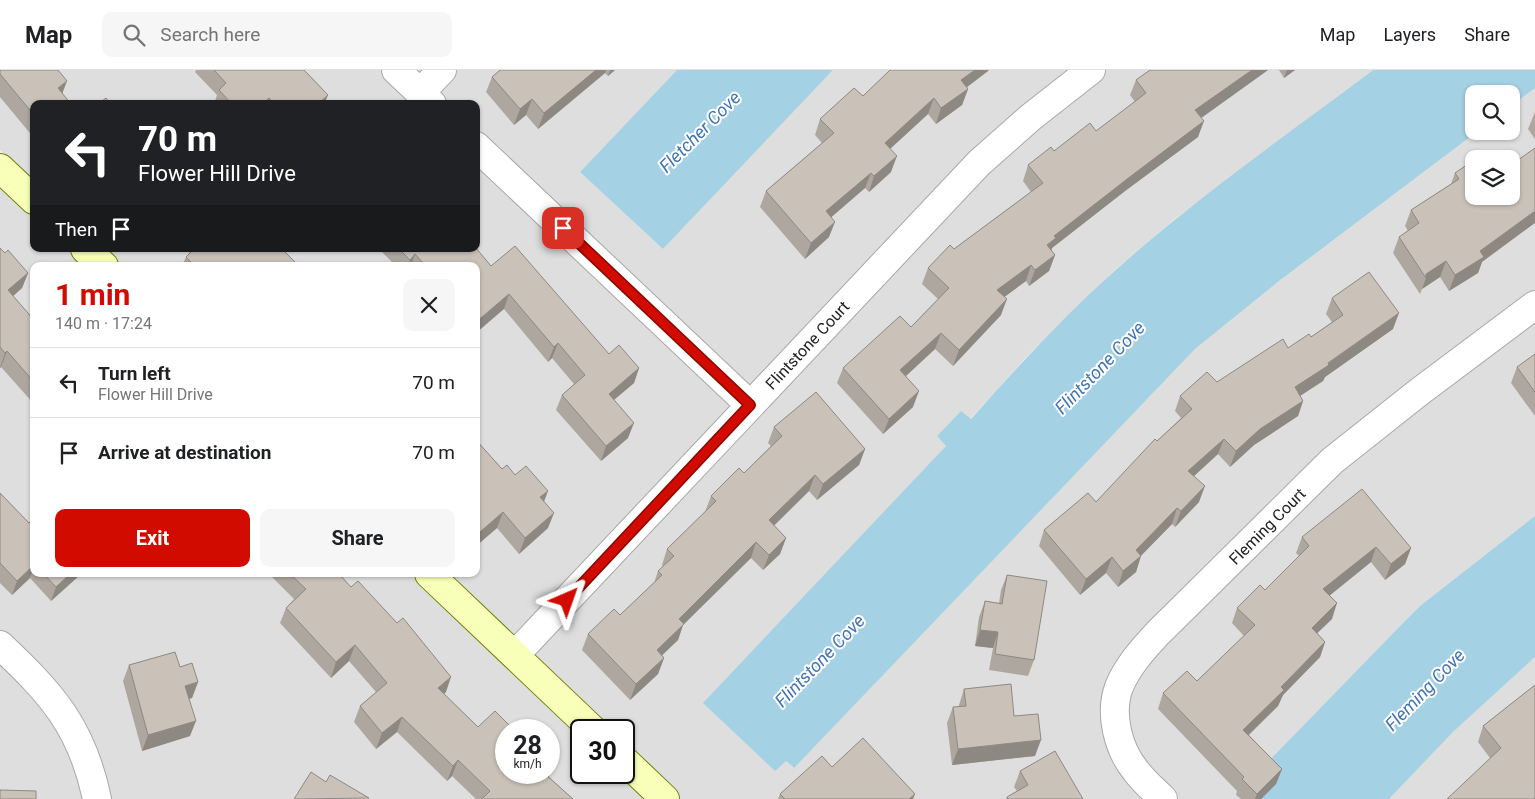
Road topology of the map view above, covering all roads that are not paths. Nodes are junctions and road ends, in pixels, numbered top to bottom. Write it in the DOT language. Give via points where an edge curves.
graph roads {
  1 [pos="396,70"];
  2 [pos="442,70"];
  3 [pos="1091,70"];
  4 [pos="426,98"];
  5 [pos="480,150"];
  6 [pos="0,168"];
  7 [pos="30,196"];
  8 [pos="88,252"];
  9 [pos="100,262"];
  10 [pos="1535,305"];
  11 [pos="750,405"];
  12 [pos="432,577"];
  13 [pos="0,645"];
  14 [pos="515,655"];
  15 [pos="582,719"];
  16 [pos="635,770"];
  17 [pos="97,799"];
  18 [pos="665,799"];
  19 [pos="1163,799"];
  1 -- 4 [label="street"];
  2 -- 4 [label="street"];
  3 -- 11 [label="street, Flintstone Court" via="979,163"];
  5 -- 11 [label="street"];
  6 -- 7 [label="street"];
  8 -- 9 [label="street"];
  10 -- 19 [label="street, Fleming Court" via="1332,461 1135,660 1119,686 1115,721 1134,770"];
  11 -- 14 [label="street, Flintstone Court"];
  12 -- 14 [label="street"];
  13 -- 17 [label="street" via="34,678 63,713 88,764"];
  14 -- 15 [label="street"];
  16 -- 18 [label="street"];
}
